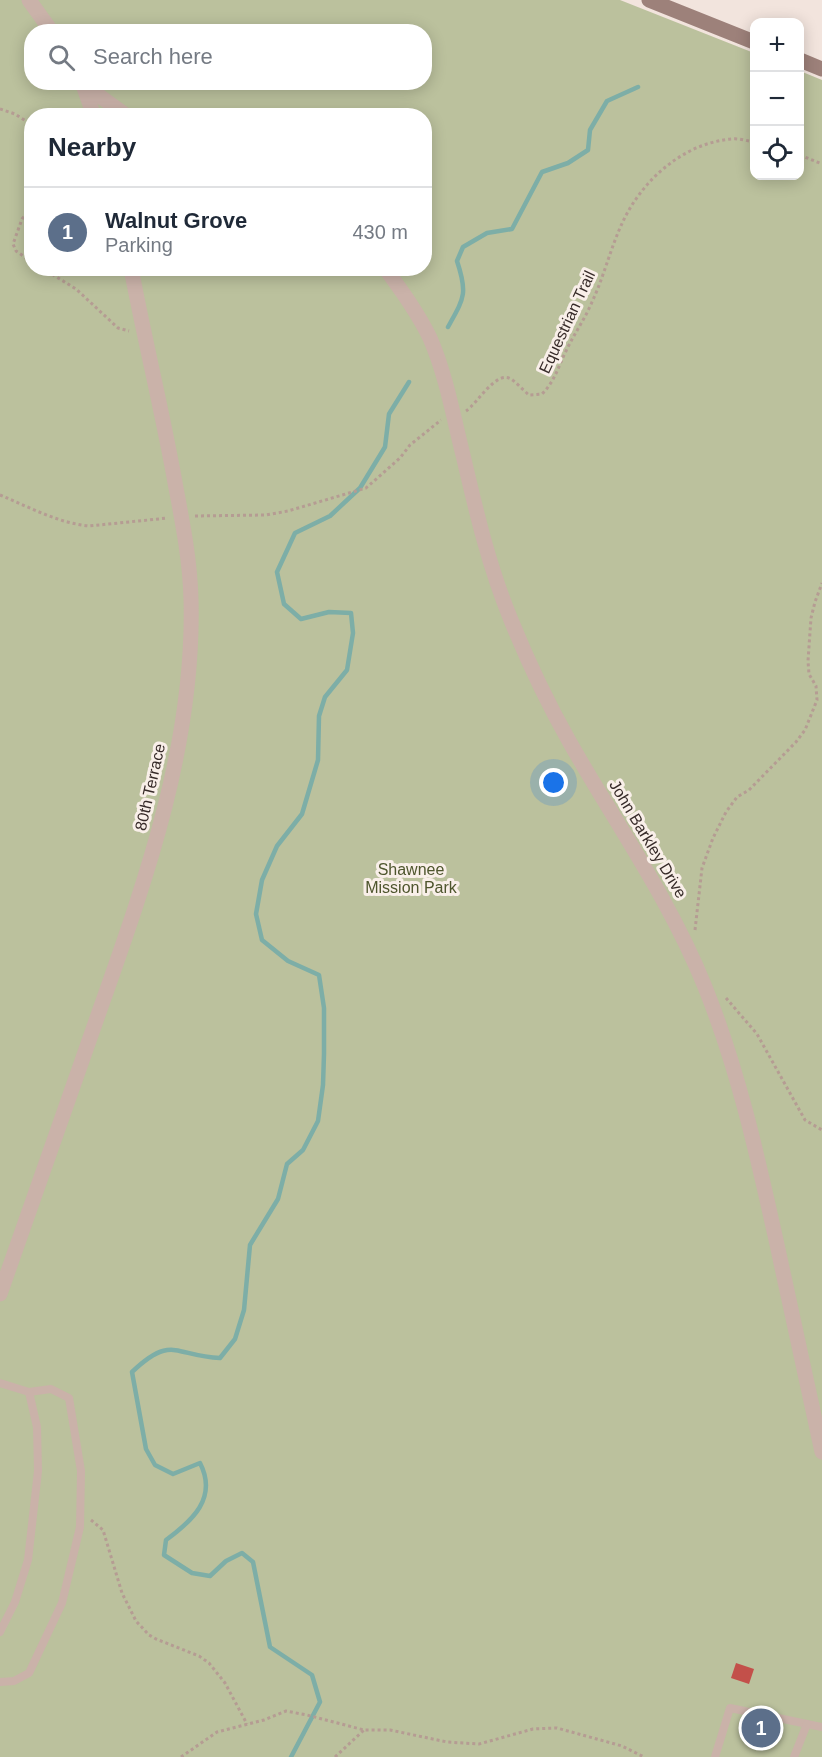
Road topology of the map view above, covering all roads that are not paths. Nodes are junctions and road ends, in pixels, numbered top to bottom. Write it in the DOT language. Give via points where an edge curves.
graph roads {
  1 [pos="29,0"];
  2 [pos="649,0"];
  3 [pos="46,24"];
  4 [pos="750,40"];
  5 [pos="804,62"];
  6 [pos="822,69"];
  7 [pos="85,90"];
  8 [pos="92,90"];
  9 [pos="91,108"];
  10 [pos="116,108"];
  11 [pos="132,276"];
  12 [pos="391,276"];
  13 [pos="0,1294"];
  14 [pos="0,1383"];
  15 [pos="29,1392"];
  16 [pos="822,1452"];
  17 [pos="0,1632"];
  18 [pos="0,1682"];
  19 [pos="807,1724"];
  20 [pos="822,1726"];
  21 [pos="715,1757"];
  22 [pos="795,1757"];
  1 -- 3 [label="street"];
  2 -- 4 [label="main road"];
  5 -- 6 [label="main road"];
  7 -- 9 [label="street"];
  8 -- 10 [label="street"];
  11 -- 13 [label="street, 80th Terrace" via="187,548 191,599 184,718 171,784 133,915"];
  12 -- 16 [label="street, John Barkley Drive" via="409,300 440,362 491,563 538,682 673,915 705,986 742,1096"];
  14 -- 15 [label="lane"];
  15 -- 17 [label="lane" via="37,1427 38,1471 28,1560 15,1602"];
  15 -- 18 [label="lane" via="51,1389 69,1398 81,1471 80,1527 62,1603 29,1673 14,1681"];
  19 -- 20 [label="lane"];
  19 -- 21 [label="lane" via="730,1708"];
  19 -- 22 [label="lane"];
}
